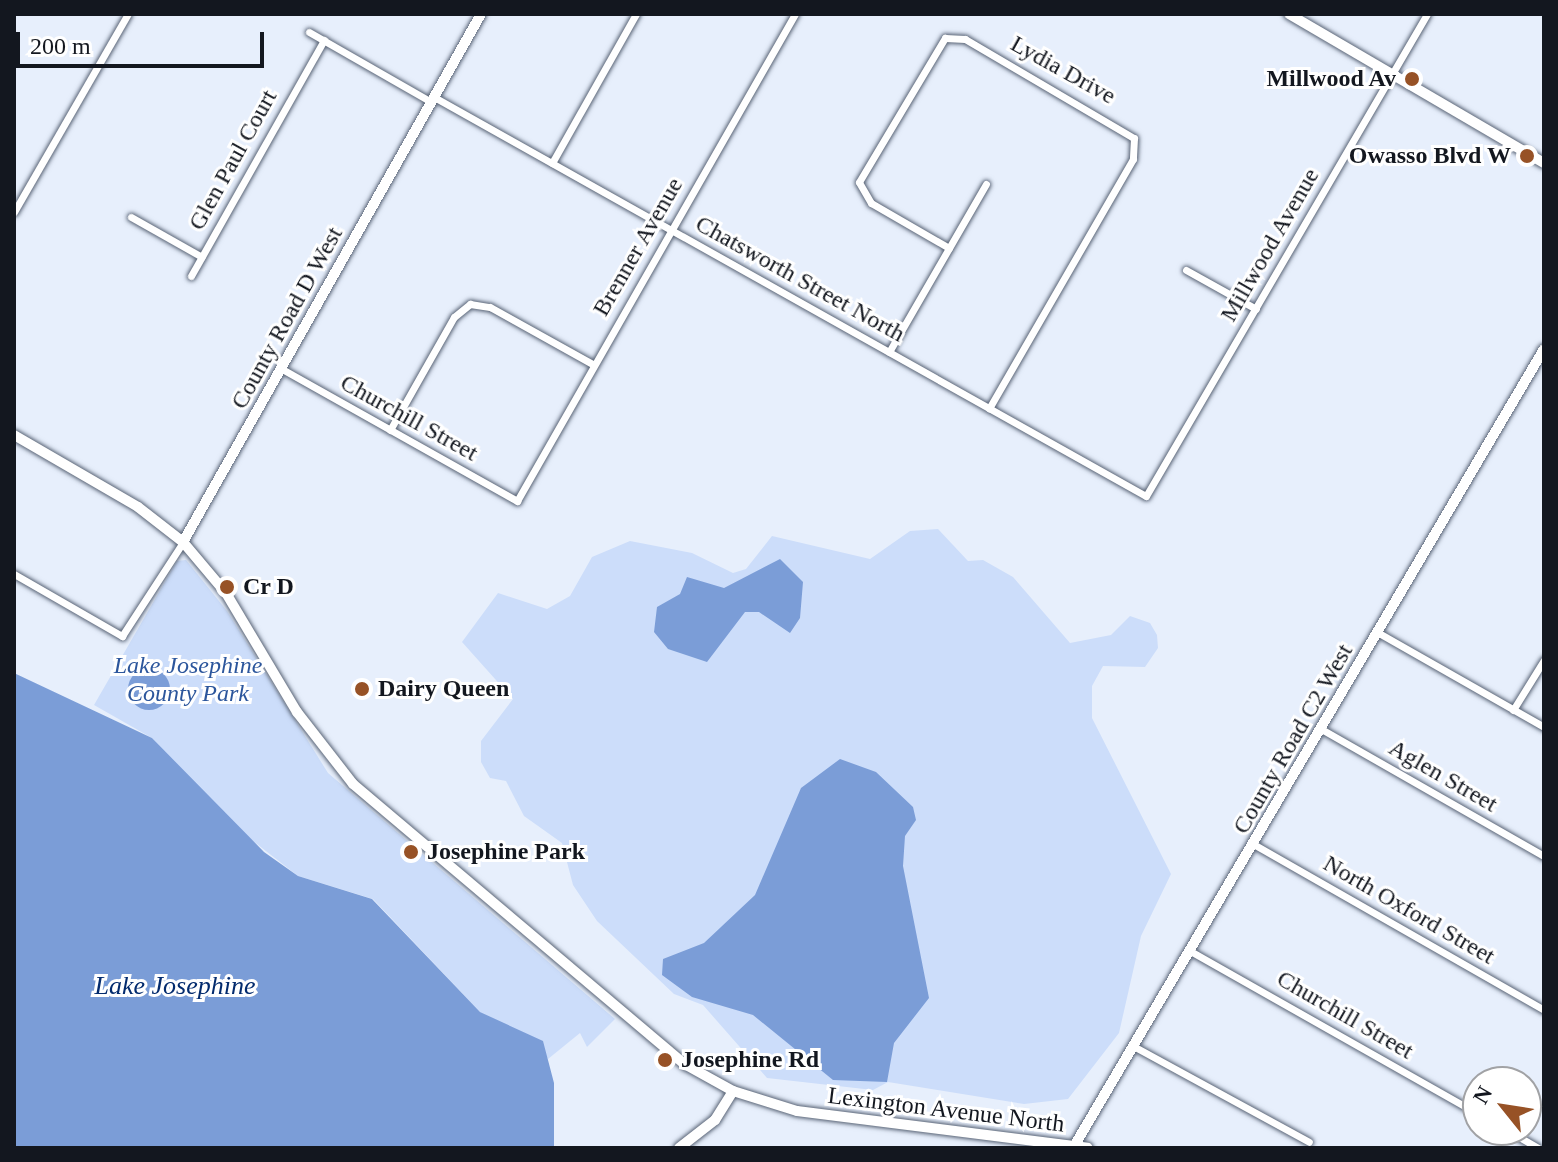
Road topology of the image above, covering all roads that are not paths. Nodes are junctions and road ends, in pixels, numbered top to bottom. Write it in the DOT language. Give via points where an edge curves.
graph roads {
  1 [pos="128,14"];
  2 [pos="481,14"];
  3 [pos="636,14"];
  4 [pos="795,14"];
  5 [pos="1289,14"];
  6 [pos="1427,14"];
  7 [pos="309,32"];
  8 [pos="324,40"];
  9 [pos="1394,73"];
  10 [pos="433,99"];
  11 [pos="552,163"];
  12 [pos="1544,163"];
  13 [pos="986,184"];
  14 [pos="14,212"];
  15 [pos="131,217"];
  16 [pos="671,230"];
  17 [pos="949,248"];
  18 [pos="202,257"];
  19 [pos="1186,270"];
  20 [pos="191,276"];
  21 [pos="1256,309"];
  22 [pos="1544,349"];
  23 [pos="889,352"];
  24 [pos="594,365"];
  25 [pos="282,369"];
  26 [pos="989,408"];
  27 [pos="390,430"];
  28 [pos="14,435"];
  29 [pos="1146,496"];
  30 [pos="517,501"];
  31 [pos="183,542"];
  32 [pos="14,574"];
  33 [pos="1377,632"];
  34 [pos="1544,660"];
  35 [pos="1513,710"];
  36 [pos="1544,727"];
  37 [pos="1323,730"];
  38 [pos="1255,845"];
  39 [pos="1544,856"];
  40 [pos="1192,952"];
  41 [pos="1544,1010"];
  42 [pos="1135,1047"];
  43 [pos="733,1091"];
  44 [pos="1462,1105"];
  45 [pos="1309,1142"];
  46 [pos="1074,1147"];
  47 [pos="679,1148"];
  48 [pos="1088,1148"];
  1 -- 14 [label="street"];
  2 -- 10 [label="street, County Road D West"];
  3 -- 11 [label="street"];
  4 -- 16 [label="street, Brenner Avenue"];
  5 -- 9 [label="street"];
  6 -- 9 [label="street, Millwood Avenue"];
  7 -- 8 [label="street, Chatsworth Street North"];
  8 -- 10 [label="street, Chatsworth Street North"];
  8 -- 18 [label="street, Glen Paul Court"];
  9 -- 12 [label="street"];
  9 -- 21 [label="street, Millwood Avenue"];
  10 -- 11 [label="street, Chatsworth Street North"];
  10 -- 25 [label="street, County Road D West"];
  11 -- 16 [label="street, Chatsworth Street North"];
  13 -- 17 [label="street"];
  15 -- 18 [label="street, Glen Paul Court"];
  16 -- 23 [label="street, Chatsworth Street North"];
  16 -- 24 [label="street, Brenner Avenue"];
  17 -- 23 [label="street"];
  17 -- 26 [label="street, Lydia Drive" via="871,203 859,182 945,38 963,37 1134,138 1133,159"];
  18 -- 20 [label="street, Glen Paul Court"];
  19 -- 21 [label="street"];
  21 -- 29 [label="street, Millwood Avenue"];
  22 -- 33 [label="street, County Road C2 West"];
  23 -- 26 [label="street, Chatsworth Street North"];
  24 -- 27 [label="street" via="490,307 470,304 454,317"];
  24 -- 30 [label="street, Brenner Avenue"];
  25 -- 27 [label="street, Churchill Street"];
  25 -- 31 [label="street, County Road D West"];
  26 -- 29 [label="street, Chatsworth Street North"];
  27 -- 30 [label="street, Churchill Street"];
  28 -- 31 [label="street, Lexington Avenue North" via="126,499"];
  31 -- 32 [label="street, County Road D West" via="122,636"];
  31 -- 43 [label="street, Lexington Avenue North" via="231,600 307,726 364,796 664,1050"];
  33 -- 35 [label="street"];
  33 -- 37 [label="street, County Road C2 West"];
  34 -- 35 [label="street"];
  35 -- 36 [label="street"];
  37 -- 38 [label="street, County Road C2 West"];
  37 -- 39 [label="street, Aglen Street"];
  38 -- 40 [label="street, County Road C2 West"];
  38 -- 41 [label="street, North Oxford Street"];
  40 -- 42 [label="street, County Road C2 West"];
  40 -- 44 [label="street, Churchill Street"];
  42 -- 45 [label="street"];
  42 -- 46 [label="street, County Road C2 West"];
  43 -- 46 [label="street, Lexington Avenue North" via="820,1115"];
  43 -- 47 [label="street" via="715,1120"];
  46 -- 48 [label="street, Lexington Avenue North"];
}
